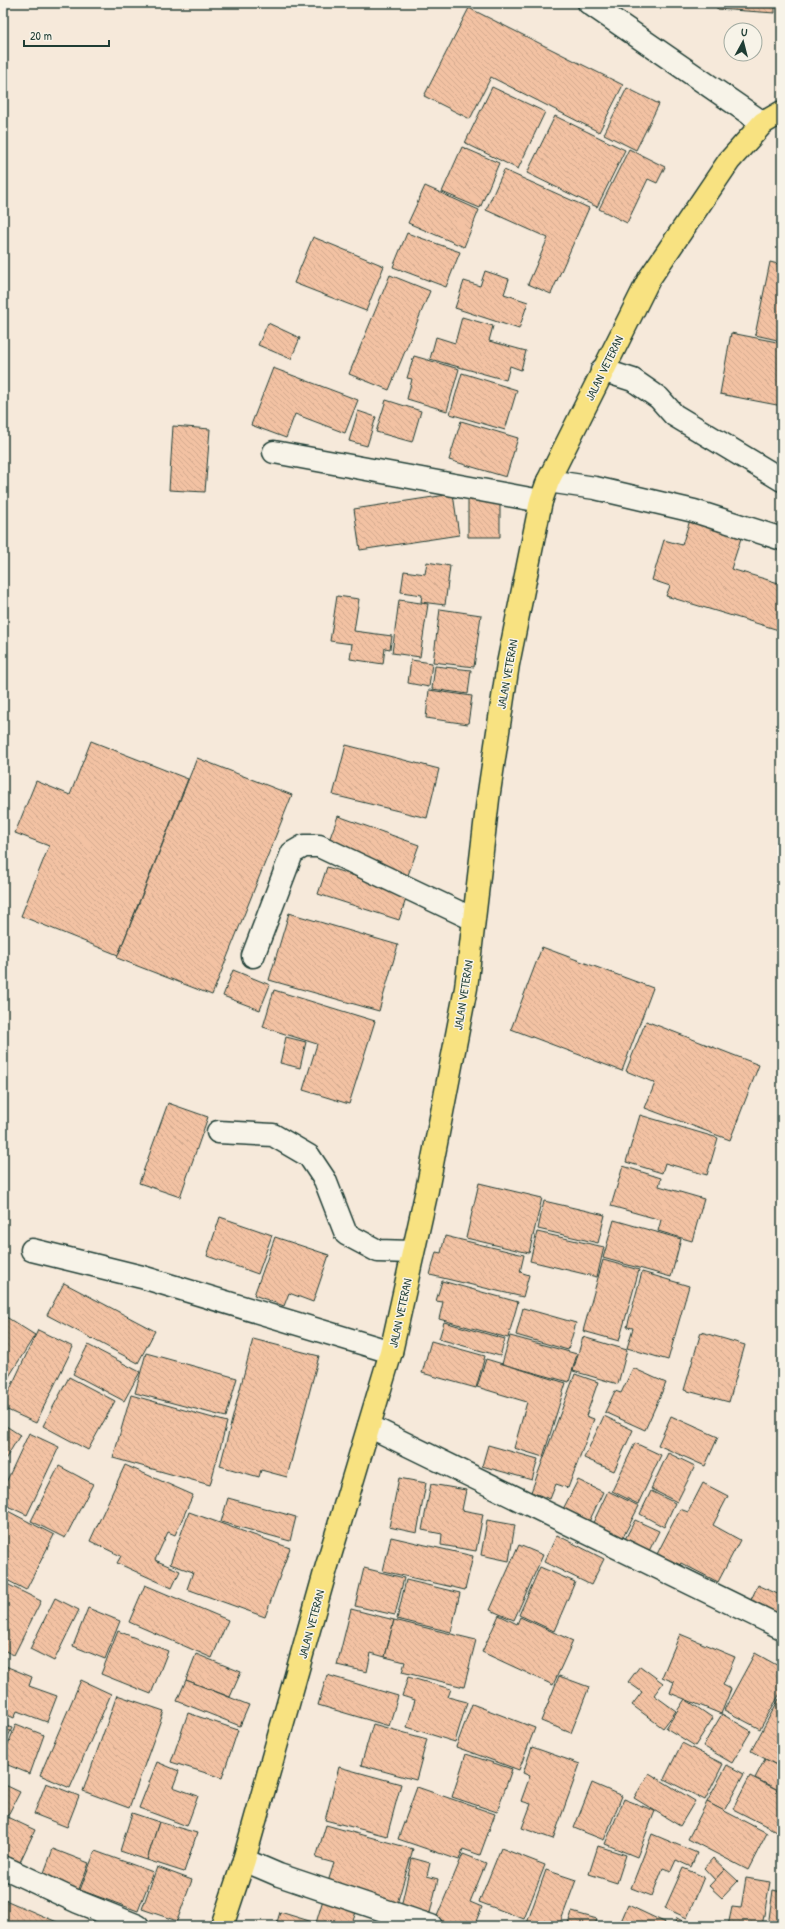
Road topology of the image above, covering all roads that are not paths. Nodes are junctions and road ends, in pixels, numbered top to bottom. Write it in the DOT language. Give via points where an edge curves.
graph roads {
  1 [pos="589,3"];
  2 [pos="782,112"];
  3 [pos="763,123"];
  4 [pos="602,370"];
  5 [pos="274,452"];
  6 [pos="782,480"];
  7 [pos="548,481"];
  8 [pos="541,502"];
  9 [pos="782,539"];
  10 [pos="473,919"];
  11 [pos="253,956"];
  12 [pos="218,1132"];
  13 [pos="32,1250"];
  14 [pos="412,1252"];
  15 [pos="391,1352"];
  16 [pos="369,1426"];
  17 [pos="782,1628"];
  18 [pos="244,1860"];
  19 [pos="3,1867"];
  20 [pos="138,1926"];
  21 [pos="222,1926"];
  22 [pos="431,1926"];
  1 -- 3 [label="street"];
  2 -- 3 [label="highway, JALAN VETERAN"];
  3 -- 4 [label="highway, JALAN VETERAN" via="729,161 649,279"];
  4 -- 6 [label="street" via="633,380 659,398 674,415"];
  4 -- 7 [label="highway, JALAN VETERAN"];
  5 -- 8 [label="street"];
  7 -- 8 [label="highway, JALAN VETERAN"];
  7 -- 9 [label="street" via="594,488 694,511"];
  8 -- 10 [label="highway, JALAN VETERAN" via="508,664"];
  10 -- 11 [label="street" via="319,846 304,846 292,853"];
  10 -- 14 [label="highway, JALAN VETERAN" via="466,988 427,1190"];
  12 -- 14 [label="street" via="273,1135 309,1156 325,1180 346,1234 378,1250"];
  13 -- 15 [label="street" via="142,1277"];
  14 -- 15 [label="highway, JALAN VETERAN"];
  15 -- 16 [label="highway, JALAN VETERAN"];
  16 -- 17 [label="street"];
  16 -- 18 [label="highway, JALAN VETERAN"];
  18 -- 21 [label="highway, JALAN VETERAN"];
  18 -- 22 [label="street" via="279,1875"];
  19 -- 20 [label="street" via="78,1902"];
}
